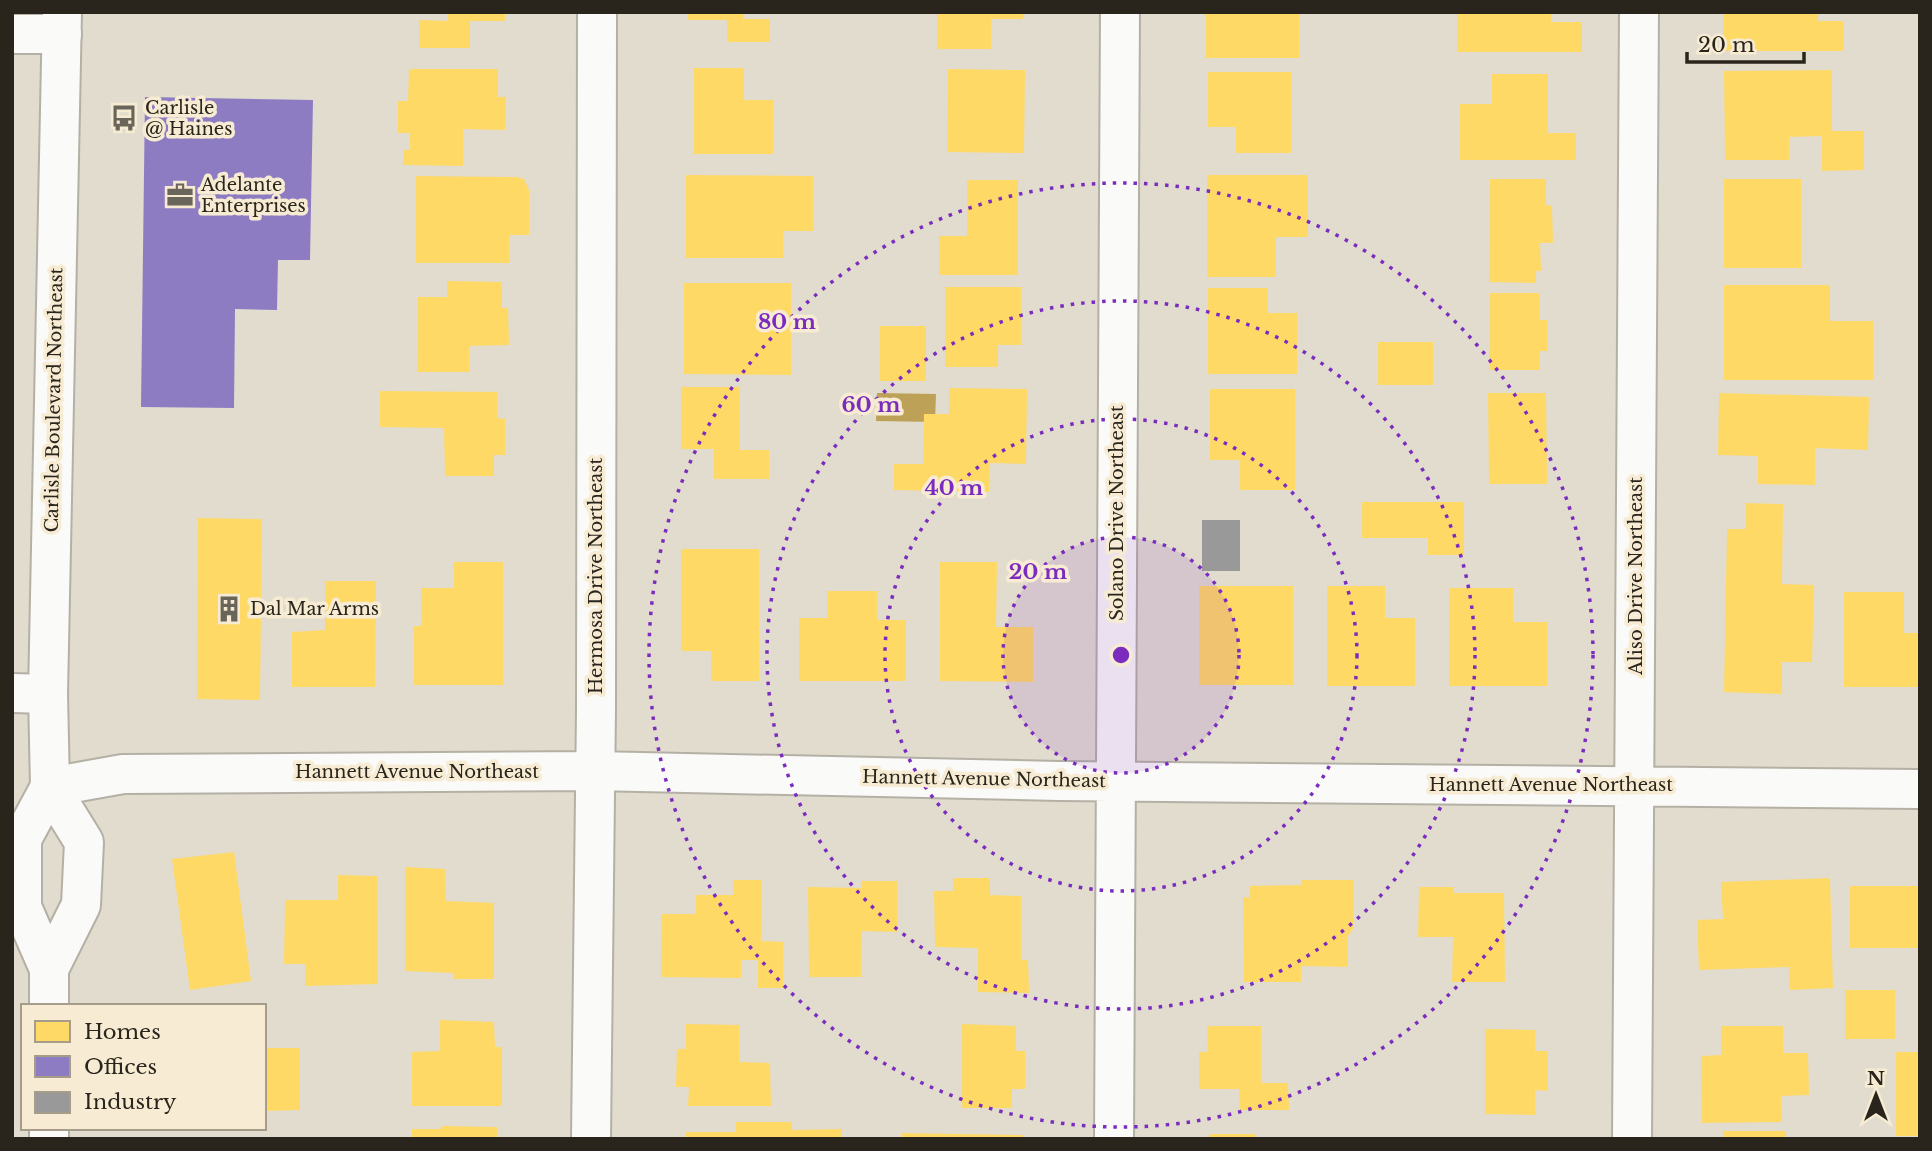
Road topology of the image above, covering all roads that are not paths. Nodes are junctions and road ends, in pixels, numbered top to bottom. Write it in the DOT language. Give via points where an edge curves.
graph roads {
  1 [pos="597,12"];
  2 [pos="1120,12"];
  3 [pos="1639,12"];
  4 [pos="62,23"];
  5 [pos="12,34"];
  6 [pos="30,694"];
  7 [pos="595,771"];
  8 [pos="1115,782"];
  9 [pos="1634,785"];
  10 [pos="50,787"];
  11 [pos="1920,789"];
  12 [pos="49,988"];
  13 [pos="592,1139"];
  14 [pos="1114,1139"];
  15 [pos="1632,1139"];
  1 -- 7 [label="street, Hermosa Drive Northeast"];
  2 -- 8 [label="street, Solano Drive Northeast"];
  3 -- 9 [label="street, Aliso Drive Northeast"];
  4 -- 5 [label="street"];
  4 -- 6 [label="street, Carlisle Boulevard Northeast"];
  6 -- 10 [label="street, Carlisle Boulevard Northeast"];
  7 -- 8 [label="street, Hannett Avenue Northeast"];
  7 -- 10 [label="street, Hannett Avenue Northeast" via="123,774"];
  7 -- 13 [label="street, Hermosa Drive Northeast"];
  8 -- 9 [label="street, Hannett Avenue Northeast"];
  8 -- 14 [label="street, Solano Drive Northeast"];
  9 -- 11 [label="street, Hannett Avenue Northeast"];
  9 -- 15 [label="street, Aliso Drive Northeast"];
  10 -- 12 [label="street, Carlisle Boulevard Northeast" via="22,839 22,906"];
  10 -- 12 [label="street, Carlisle Boulevard Northeast" via="84,842 81,905"];
}
